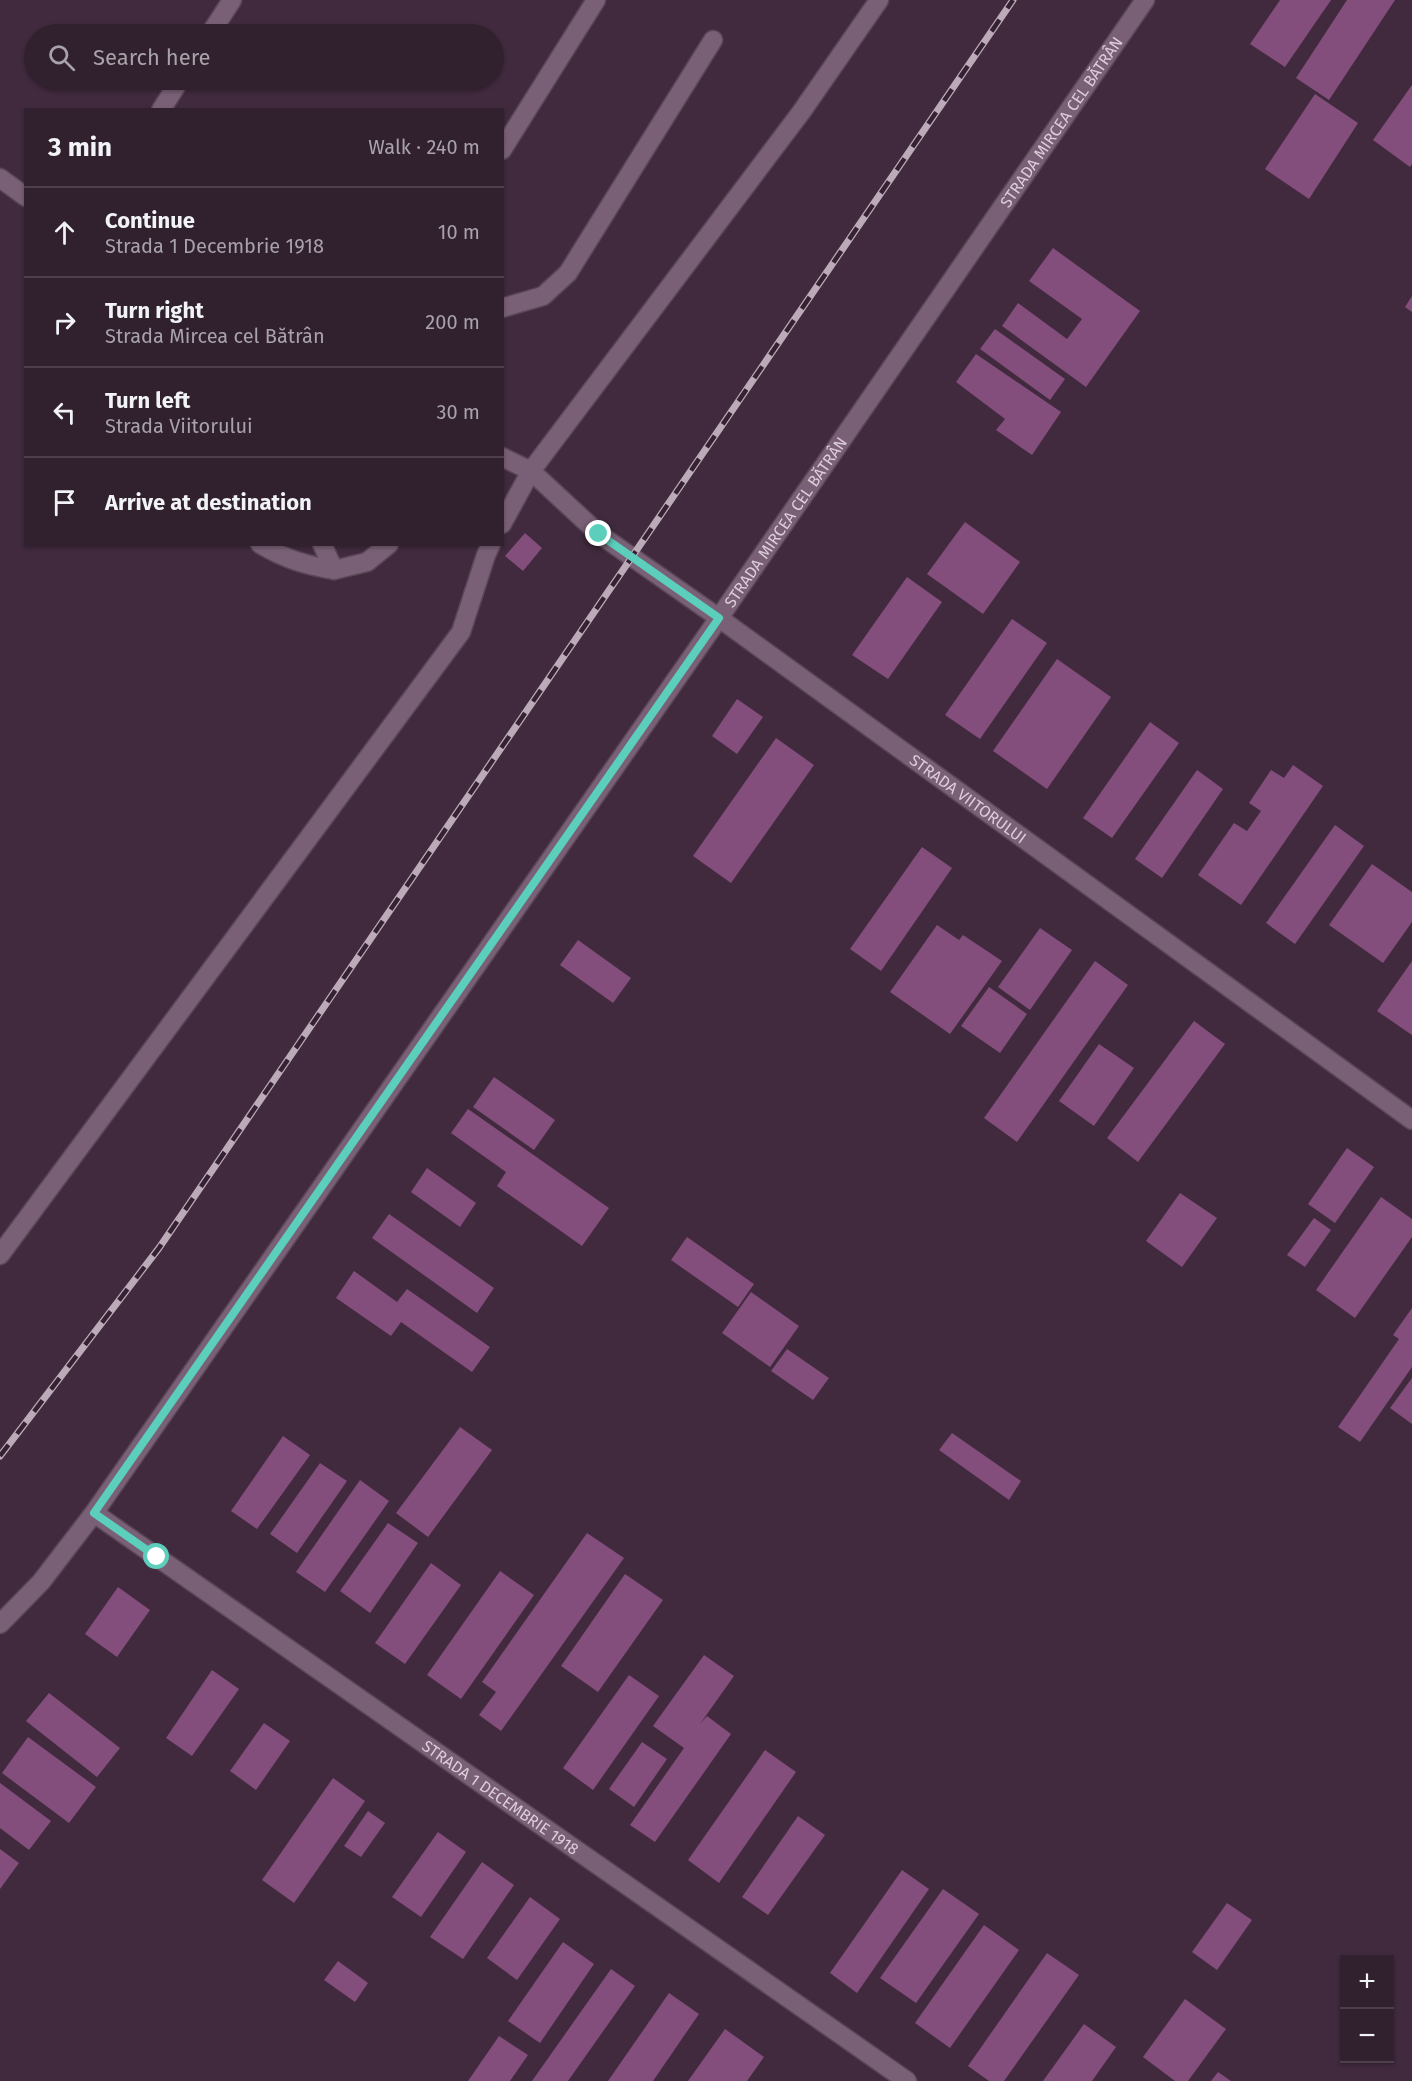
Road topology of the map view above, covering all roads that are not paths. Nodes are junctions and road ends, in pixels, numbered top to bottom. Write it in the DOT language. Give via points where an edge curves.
graph roads {
  1 [pos="232,0"];
  2 [pos="596,0"];
  3 [pos="879,0"];
  4 [pos="1144,0"];
  5 [pos="216,24"];
  6 [pos="713,40"];
  7 [pos="174,90"];
  8 [pos="162,108"];
  9 [pos="504,147"];
  10 [pos="0,178"];
  11 [pos="24,196"];
  12 [pos="504,307"];
  13 [pos="504,459"];
  14 [pos="531,471"];
  15 [pos="504,520"];
  16 [pos="263,546"];
  17 [pos="323,546"];
  18 [pos="387,546"];
  19 [pos="490,546"];
  20 [pos="333,570"];
  21 [pos="719,618"];
  22 [pos="1412,1120"];
  23 [pos="0,1255"];
  24 [pos="94,1513"];
  25 [pos="0,1624"];
  26 [pos="907,2081"];
  1 -- 5 [label="street"];
  2 -- 9 [label="street"];
  3 -- 14 [label="street" via="802,111"];
  4 -- 21 [label="street, STRADA MIRCEA CEL BĂTRÂN"];
  6 -- 12 [label="street" via="568,273 543,296"];
  7 -- 8 [label="street"];
  10 -- 11 [label="street"];
  13 -- 14 [label="street, STRADA VIITORULUI"];
  14 -- 15 [label="street"];
  14 -- 21 [label="street, STRADA VIITORULUI" via="599,534"];
  16 -- 20 [label="street" via="304,565"];
  17 -- 20 [label="street"];
  18 -- 20 [label="street" via="367,562"];
  19 -- 23 [label="street" via="461,632"];
  21 -- 22 [label="street, STRADA VIITORULUI"];
  21 -- 24 [label="street, STRADA MIRCEA CEL BĂTRÂN"];
  24 -- 25 [label="street, STRADA MIRCEA CEL BĂTRÂN" via="41,1582"];
  24 -- 26 [label="street, STRADA 1 DECEMBRIE 1918"];
}
